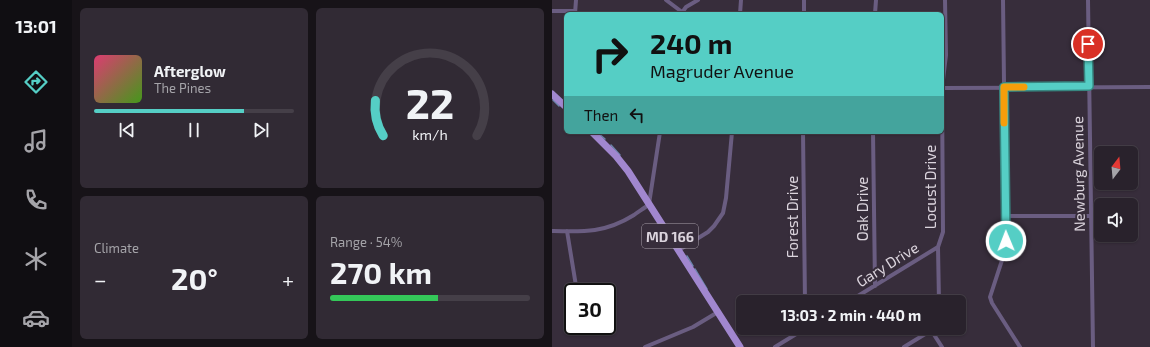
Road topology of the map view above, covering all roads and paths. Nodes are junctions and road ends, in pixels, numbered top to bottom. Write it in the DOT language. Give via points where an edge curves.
graph roads {
  1 [pos="576,0"];
  2 [pos="666,0"];
  3 [pos="698,0"];
  4 [pos="741,0"];
  5 [pos="804,0"];
  6 [pos="876,0"];
  7 [pos="945,0"];
  8 [pos="1003,0"];
  9 [pos="1088,0"];
  10 [pos="552,11"];
  11 [pos="575,12"];
  12 [pos="681,12"];
  13 [pos="683,12"];
  14 [pos="740,12"];
  15 [pos="804,12"];
  16 [pos="875,12"];
  17 [pos="944,72"];
  18 [pos="1089,86"];
  19 [pos="1150,86"];
  20 [pos="1004,87"];
  21 [pos="944,88"];
  22 [pos="552,94"];
  23 [pos="564,104"];
  24 [pos="594,134"];
  25 [pos="660,134"];
  26 [pos="732,134"];
  27 [pos="803,134"];
  28 [pos="874,134"];
  29 [pos="942,134"];
  30 [pos="649,204"];
  31 [pos="1005,216"];
  32 [pos="1091,216"];
  33 [pos="552,232"];
  34 [pos="567,232"];
  35 [pos="938,247"];
  36 [pos="679,250"];
  37 [pos="576,283"];
  38 [pos="875,286"];
  39 [pos="805,295"];
  40 [pos="860,295"];
  41 [pos="939,295"];
  42 [pos="718,312"];
  43 [pos="794,335"];
  44 [pos="923,335"];
  45 [pos="936,335"];
  46 [pos="645,347"];
  47 [pos="740,347"];
  48 [pos="775,347"];
  49 [pos="904,347"];
  50 [pos="942,347"];
  51 [pos="1020,347"];
  52 [pos="1093,347"];
  1 -- 11 [label="street"];
  2 -- 12 [label="street"];
  3 -- 13 [label="street"];
  4 -- 14 [label="street"];
  5 -- 15 [label="street"];
  6 -- 16 [label="street"];
  7 -- 17 [label="street, Locust Drive"];
  8 -- 20 [label="street"];
  9 -- 18 [label="street, Newburg Avenue"];
  10 -- 11 [label="street"];
  18 -- 19 [label="street"];
  18 -- 20 [label="street"];
  18 -- 32 [label="street, Newburg Avenue"];
  20 -- 21 [label="street"];
  20 -- 31 [label="street"];
  22 -- 23 [label="main road"];
  24 -- 30 [label="main road, MD 166" via="622,162"];
  25 -- 30 [label="street"];
  26 -- 36 [label="street" via="723,213 708,232"];
  27 -- 39 [label="street, Forest Drive"];
  28 -- 38 [label="street, Oak Drive"];
  29 -- 35 [label="street, Locust Drive" via="943,232"];
  30 -- 34 [label="street" via="625,220 601,230"];
  30 -- 36 [label="main road, MD 166"];
  31 -- 32 [label="street"];
  31 -- 51 [label="street" via="1006,248 990,297"];
  32 -- 52 [label="street, Newburg Avenue"];
  33 -- 34 [label="street"];
  34 -- 37 [label="street"];
  35 -- 38 [label="street, Gary Drive"];
  35 -- 41 [label="street, Locust Drive"];
  36 -- 42 [label="main road, MD 166"];
  38 -- 40 [label="street, Gary Drive"];
  42 -- 46 [label="street" via="693,327"];
  42 -- 47 [label="main road, MD 166"];
  43 -- 48 [label="street"];
  44 -- 49 [label="street"];
  45 -- 50 [label="street"];
}
